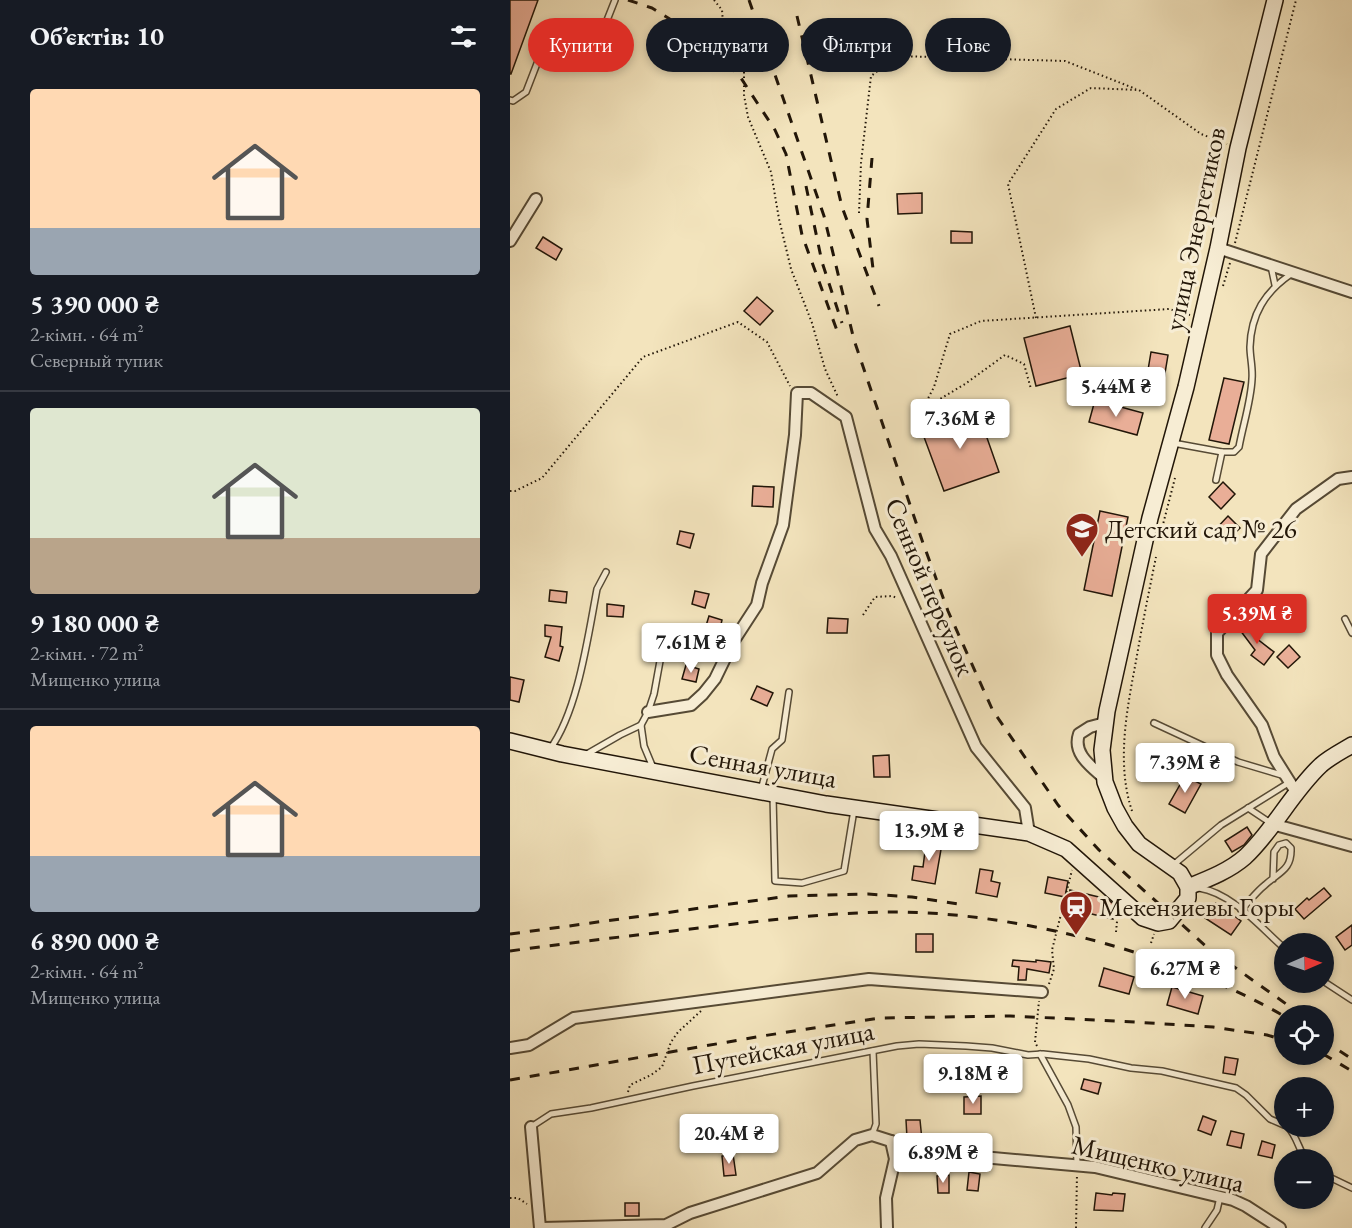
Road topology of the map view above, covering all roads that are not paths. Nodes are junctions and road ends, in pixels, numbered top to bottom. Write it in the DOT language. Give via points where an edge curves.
graph roads {
  1 [pos="615,0"];
  2 [pos="1275,0"];
  3 [pos="510,100"];
  4 [pos="536,199"];
  5 [pos="510,241"];
  6 [pos="1225,251"];
  7 [pos="1271,266"];
  8 [pos="1293,273"];
  9 [pos="1275,285"];
  10 [pos="1352,292"];
  11 [pos="1171,443"];
  12 [pos="1222,452"];
  13 [pos="1352,477"];
  14 [pos="1216,480"];
  15 [pos="606,572"];
  16 [pos="1345,620"];
  17 [pos="666,628"];
  18 [pos="1352,633"];
  19 [pos="789,692"];
  20 [pos="648,712"];
  21 [pos="1105,723"];
  22 [pos="1154,723"];
  23 [pos="641,725"];
  24 [pos="510,741"];
  25 [pos="1352,745"];
  26 [pos="549,750"];
  27 [pos="580,757"];
  28 [pos="654,772"];
  29 [pos="1105,779"];
  30 [pos="1291,784"];
  31 [pos="767,793"];
  32 [pos="854,808"];
  33 [pos="1248,808"];
  34 [pos="1272,824"];
  35 [pos="1029,833"];
  36 [pos="1352,846"];
  37 [pos="1171,867"];
  38 [pos="1273,879"];
  39 [pos="1188,887"];
  40 [pos="1241,910"];
  41 [pos="1274,939"];
  42 [pos="1334,988"];
  43 [pos="1042,992"];
  44 [pos="1352,1000"];
  45 [pos="510,1048"];
  46 [pos="873,1051"];
  47 [pos="1040,1054"];
  48 [pos="1274,1121"];
  49 [pos="531,1127"];
  50 [pos="872,1135"];
  51 [pos="891,1141"];
  52 [pos="1077,1165"];
  53 [pos="1334,1179"];
  54 [pos="1352,1188"];
  55 [pos="1220,1197"];
  56 [pos="666,1227"];
  57 [pos="541,1228"];
  58 [pos="887,1228"];
  59 [pos="1205,1228"];
  60 [pos="1280,1228"];
  1 -- 3 [label="lane" via="598,43 543,48 526,92"];
  2 -- 6 [label="main road, улица Энергетиков" via="1238,148"];
  4 -- 5 [label="street"];
  6 -- 7 [label="street"];
  6 -- 11 [label="main road, улица Энергетиков" via="1202,318"];
  7 -- 8 [label="street"];
  7 -- 9 [label="lane"];
  8 -- 9 [label="lane"];
  8 -- 10 [label="street"];
  9 -- 12 [label="lane" via="1252,325 1252,380 1239,447 1234,452"];
  11 -- 12 [label="lane"];
  11 -- 21 [label="main road, улица Энергетиков" via="1150,519"];
  12 -- 14 [label="lane"];
  13 -- 30 [label="street" via="1338,479 1296,509 1261,554 1257,590 1217,633 1217,655 1262,725 1274,757"];
  15 -- 26 [label="lane" via="597,590 568,717"];
  16 -- 18 [label="lane"];
  17 -- 20 [label="lane"];
  19 -- 31 [label="lane" via="782,740 772,749"];
  20 -- 23 [label="lane"];
  20 -- 35 [label="street, Сенной переулок" via="691,705 703,694 757,605 783,525 797,393 811,393 846,417 875,530 891,555 976,747 1025,808"];
  21 -- 29 [label="main road, улица Энергетиков"];
  21 -- 29 [label="street" via="1079,734 1076,742 1079,752"];
  22 -- 30 [label="lane"];
  23 -- 27 [label="lane"];
  23 -- 28 [label="lane"];
  24 -- 26 [label="main road, Сенная улица"];
  25 -- 30 [label="main road"];
  26 -- 27 [label="main road, Сенная улица"];
  27 -- 28 [label="main road, Сенная улица"];
  28 -- 31 [label="main road, Сенная улица"];
  29 -- 37 [label="main road, улица Энергетиков" via="1115,808 1131,834"];
  30 -- 33 [label="lane"];
  30 -- 34 [label="main road"];
  31 -- 32 [label="main road, Сенная улица"];
  31 -- 32 [label="lane" via="775,881 802,883 844,871"];
  32 -- 35 [label="main road, Сенная улица"];
  33 -- 34 [label="lane"];
  33 -- 37 [label="lane" via="1206,836"];
  34 -- 36 [label="street"];
  34 -- 39 [label="main road" via="1243,858"];
  35 -- 39 [label="main road, Сенная улица" via="1066,849 1143,918 1158,923 1169,921 1188,898"];
  37 -- 39 [label="main road, улица Энергетиков"];
  38 -- 38 [label="lane" via="1292,859 1286,843 1274,852"];
  38 -- 40 [label="lane"];
  39 -- 40 [label="lane" via="1212,890"];
  40 -- 41 [label="lane"];
  42 -- 44 [label="lane"];
  43 -- 45 [label="street" via="869,979 574,1018 529,1045"];
  46 -- 47 [label="lane, Путейская улица" via="919,1044"];
  46 -- 49 [label="lane, Путейская улица" via="550,1114"];
  46 -- 50 [label="lane" via="876,1124"];
  47 -- 48 [label="lane, Путейская улица" via="1162,1071 1236,1088"];
  47 -- 52 [label="lane" via="1076,1127"];
  49 -- 57 [label="street"];
  50 -- 51 [label="street, Мищенко улица"];
  50 -- 56 [label="street" via="855,1140 817,1173 690,1213"];
  51 -- 52 [label="street, Мищенко улица" via="916,1149"];
  51 -- 58 [label="street" via="895,1159 886,1198"];
  52 -- 55 [label="street, Мищенко улица"];
  53 -- 54 [label="lane"];
  55 -- 59 [label="lane"];
  55 -- 60 [label="street, Мищенко улица" via="1246,1206"];
  56 -- 57 [label="street"];
}
